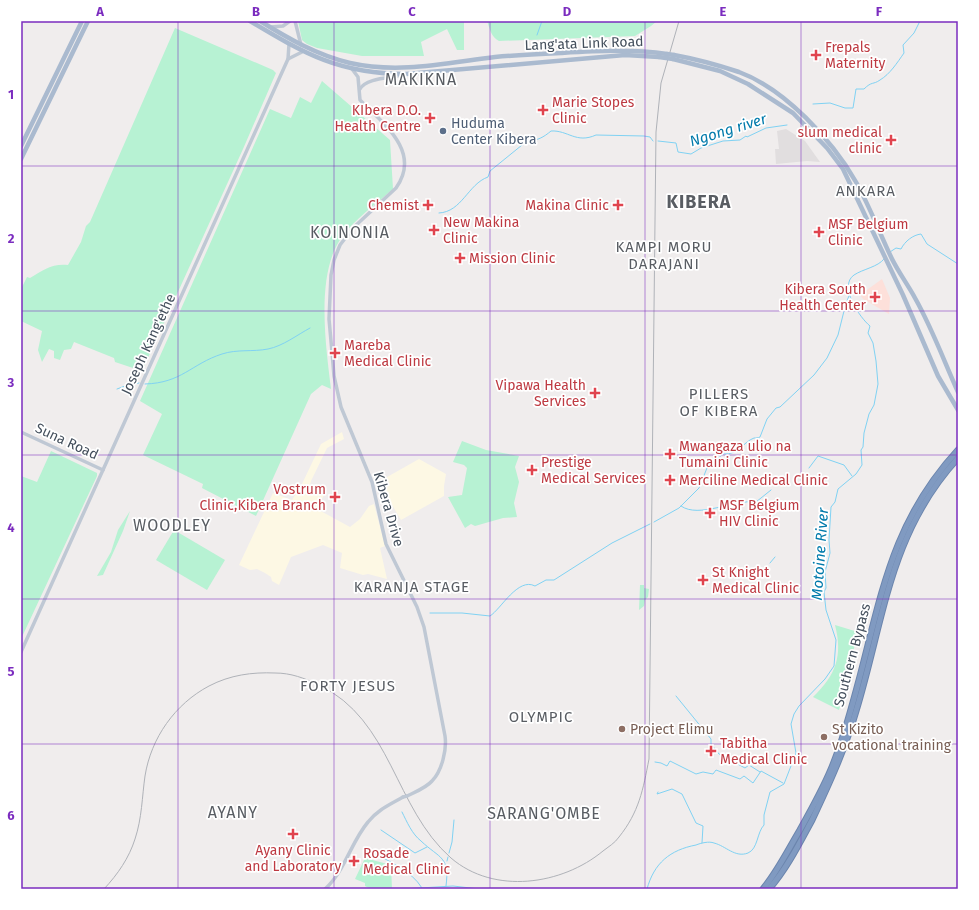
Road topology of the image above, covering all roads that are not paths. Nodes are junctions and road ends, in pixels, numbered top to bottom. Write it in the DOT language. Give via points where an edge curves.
graph roads {
  1 [pos="82,21"];
  2 [pos="88,21"];
  3 [pos="250,21"];
  4 [pos="260,21"];
  5 [pos="290,21"];
  6 [pos="295,21"];
  7 [pos="270,27"];
  8 [pos="263,29"];
  9 [pos="289,44"];
  10 [pos="301,49"];
  11 [pos="554,54"];
  12 [pos="530,55"];
  13 [pos="660,55"];
  14 [pos="674,57"];
  15 [pos="288,59"];
  16 [pos="553,62"];
  17 [pos="530,64"];
  18 [pos="352,69"];
  19 [pos="406,74"];
  20 [pos="360,90"];
  21 [pos="34,125"];
  22 [pos="21,146"];
  23 [pos="21,160"];
  24 [pos="932,332"];
  25 [pos="927,349"];
  26 [pos="958,392"];
  27 [pos="958,410"];
  28 [pos="21,432"];
  29 [pos="958,450"];
  30 [pos="958,458"];
  31 [pos="103,470"];
  32 [pos="21,652"];
  33 [pos="768,887"];
  34 [pos="325,889"];
  35 [pos="763,889"];
  1 -- 21 [label="main road"];
  2 -- 21 [label="main road"];
  3 -- 8 [label="main road, Lang'ata Link Road"];
  4 -- 7 [label="main road, Lang'ata Link Road"];
  5 -- 7 [label="street" via="283,26"];
  6 -- 10 [label="street"];
  7 -- 8 [label="street"];
  7 -- 10 [label="main road, Lang'ata Link Road"];
  8 -- 9 [label="main road, Lang'ata Link Road"];
  9 -- 10 [label="main road, Lang'ata Link Road"];
  9 -- 15 [label="street, Joseph Kang'ethe"];
  10 -- 12 [label="main road, Lang'ata Link Road" via="382,68 436,66"];
  10 -- 15 [label="street"];
  10 -- 18 [label="main road, Lang'ata Link Road" via="320,60"];
  11 -- 12 [label="main road, Lang'ata Link Road"];
  11 -- 13 [label="main road, Lang'ata Link Road" via="625,50"];
  11 -- 16 [label="main road" via="549,59"];
  12 -- 17 [label="main road" via="533,58"];
  13 -- 14 [label="main road, Lang'ata Link Road, bridge"];
  13 -- 14 [label="main road, Lang'ata Link Road, bridge"];
  13 -- 16 [label="main road, Lang'ata Link Road" via="625,55"];
  14 -- 24 [label="main road, Lang'ata Link Road" via="740,72 786,100 823,135 857,182 893,260"];
  14 -- 25 [label="main road, Lang'ata Link Road" via="748,84 781,104 820,139 843,169"];
  15 -- 31 [label="street, Joseph Kang'ethe"];
  16 -- 17 [label="main road, Lang'ata Link Road"];
  17 -- 19 [label="main road, Lang'ata Link Road"];
  18 -- 19 [label="main road, Lang'ata Link Road" via="372,73"];
  18 -- 20 [label="street" via="358,77"];
  19 -- 20 [label="street" via="373,80 362,85"];
  20 -- 34 [label="street, Kibera Drive" via="360,100 396,136 402,150 404,171 396,188 353,228 340,245 334,260 330,275 329,321 334,376 341,407 372,482 386,544 423,622 445,736 444,751 434,779 383,808 368,822 344,864"];
  21 -- 22 [label="main road"];
  21 -- 23 [label="main road"];
  24 -- 25 [label="main road" via="920,312 915,312"];
  24 -- 26 [label="main road"];
  25 -- 27 [label="main road" via="938,376"];
  28 -- 31 [label="street, Suna Road"];
  29 -- 33 [label="highway, Southern Bypass" via="941,468 922,496 903,532 884,583 834,763"];
  30 -- 33 [label="highway, Southern Bypass" via="932,490 909,530 890,582 843,750 793,856"];
  31 -- 32 [label="street, Joseph Kang'ethe"];
  33 -- 35 [label="highway, Southern Bypass"];
}
